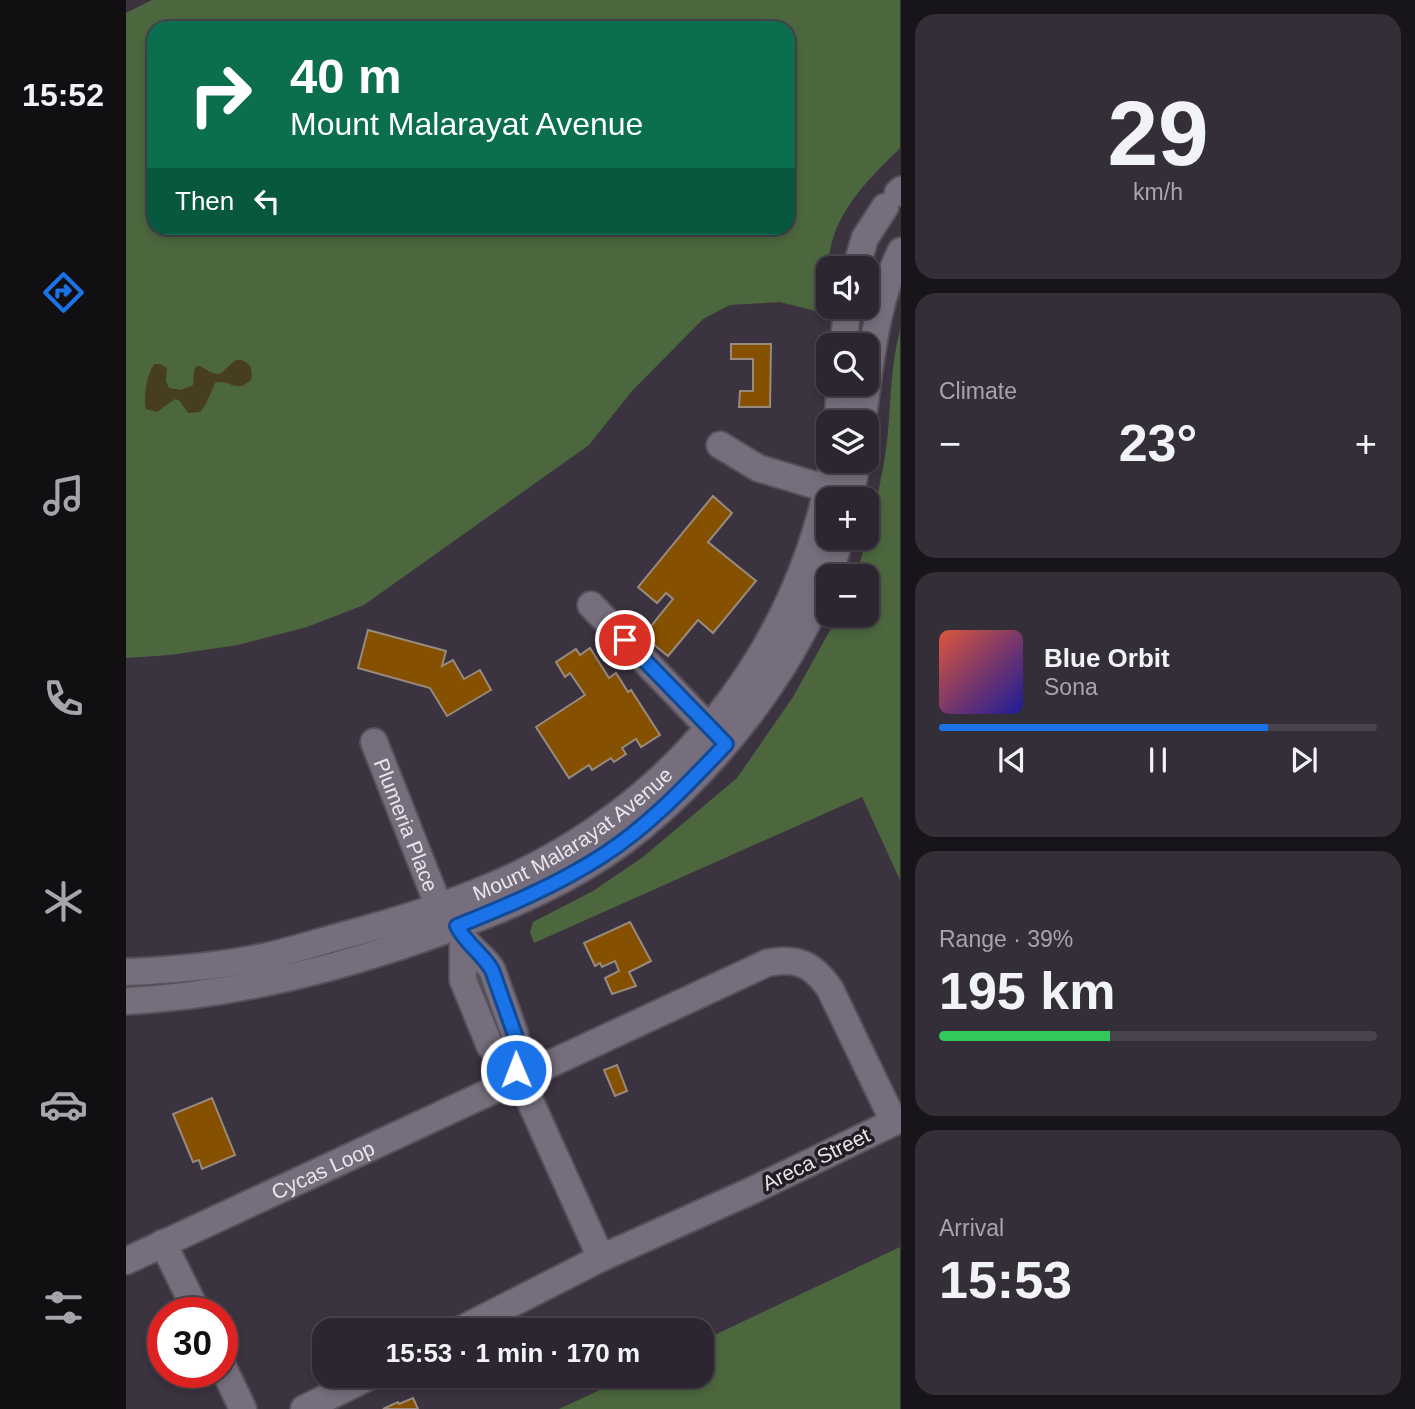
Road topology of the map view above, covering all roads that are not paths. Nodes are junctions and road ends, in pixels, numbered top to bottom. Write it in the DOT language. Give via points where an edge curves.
graph roads {
  1 [pos="895,197"];
  2 [pos="901,251"];
  3 [pos="860,256"];
  4 [pos="864,410"];
  5 [pos="720,445"];
  6 [pos="818,487"];
  7 [pos="816,543"];
  8 [pos="835,550"];
  9 [pos="592,605"];
  10 [pos="718,736"];
  11 [pos="374,742"];
  12 [pos="439,907"];
  13 [pos="460,932"];
  14 [pos="796,961"];
  15 [pos="126,972"];
  16 [pos="126,1001"];
  17 [pos="518,1075"];
  18 [pos="897,1120"];
  19 [pos="163,1243"];
  20 [pos="601,1258"];
  21 [pos="126,1261"];
  22 [pos="190,1297"];
  23 [pos="484,1318"];
  24 [pos="233,1388"];
  25 [pos="346,1388"];
  26 [pos="243,1409"];
  27 [pos="304,1409"];
  1 -- 3 [label="street" via="865,238"];
  2 -- 4 [label="street" via="879,312"];
  5 -- 6 [label="street" via="758,468"];
  7 -- 10 [label="street, Mount Malarayat Avenue"];
  8 -- 10 [label="street, Mount Malarayat Avenue" via="794,647 758,703"];
  9 -- 10 [label="street"];
  10 -- 12 [label="street, Mount Malarayat Avenue" via="579,839 492,887"];
  10 -- 13 [label="street, Mount Malarayat Avenue" via="698,774 645,824 603,855"];
  11 -- 12 [label="street, Plumeria Place"];
  12 -- 13 [label="street"];
  12 -- 15 [label="street, Mount Malarayat Avenue" via="269,956"];
  13 -- 16 [label="street, Mount Malarayat Avenue" via="266,983"];
  13 -- 17 [label="street" via="463,980 489,1045"];
  14 -- 17 [label="street, Cycas Loop" via="766,963"];
  14 -- 18 [label="street, Areca Street" via="821,976 830,989"];
  17 -- 19 [label="street, Cycas Loop"];
  17 -- 20 [label="street"];
  18 -- 20 [label="street, Areca Street"];
  19 -- 21 [label="street, Cycas Loop"];
  19 -- 22 [label="street"];
  20 -- 23 [label="street, Areca Street"];
  24 -- 26 [label="street"];
  25 -- 27 [label="street"];
}
